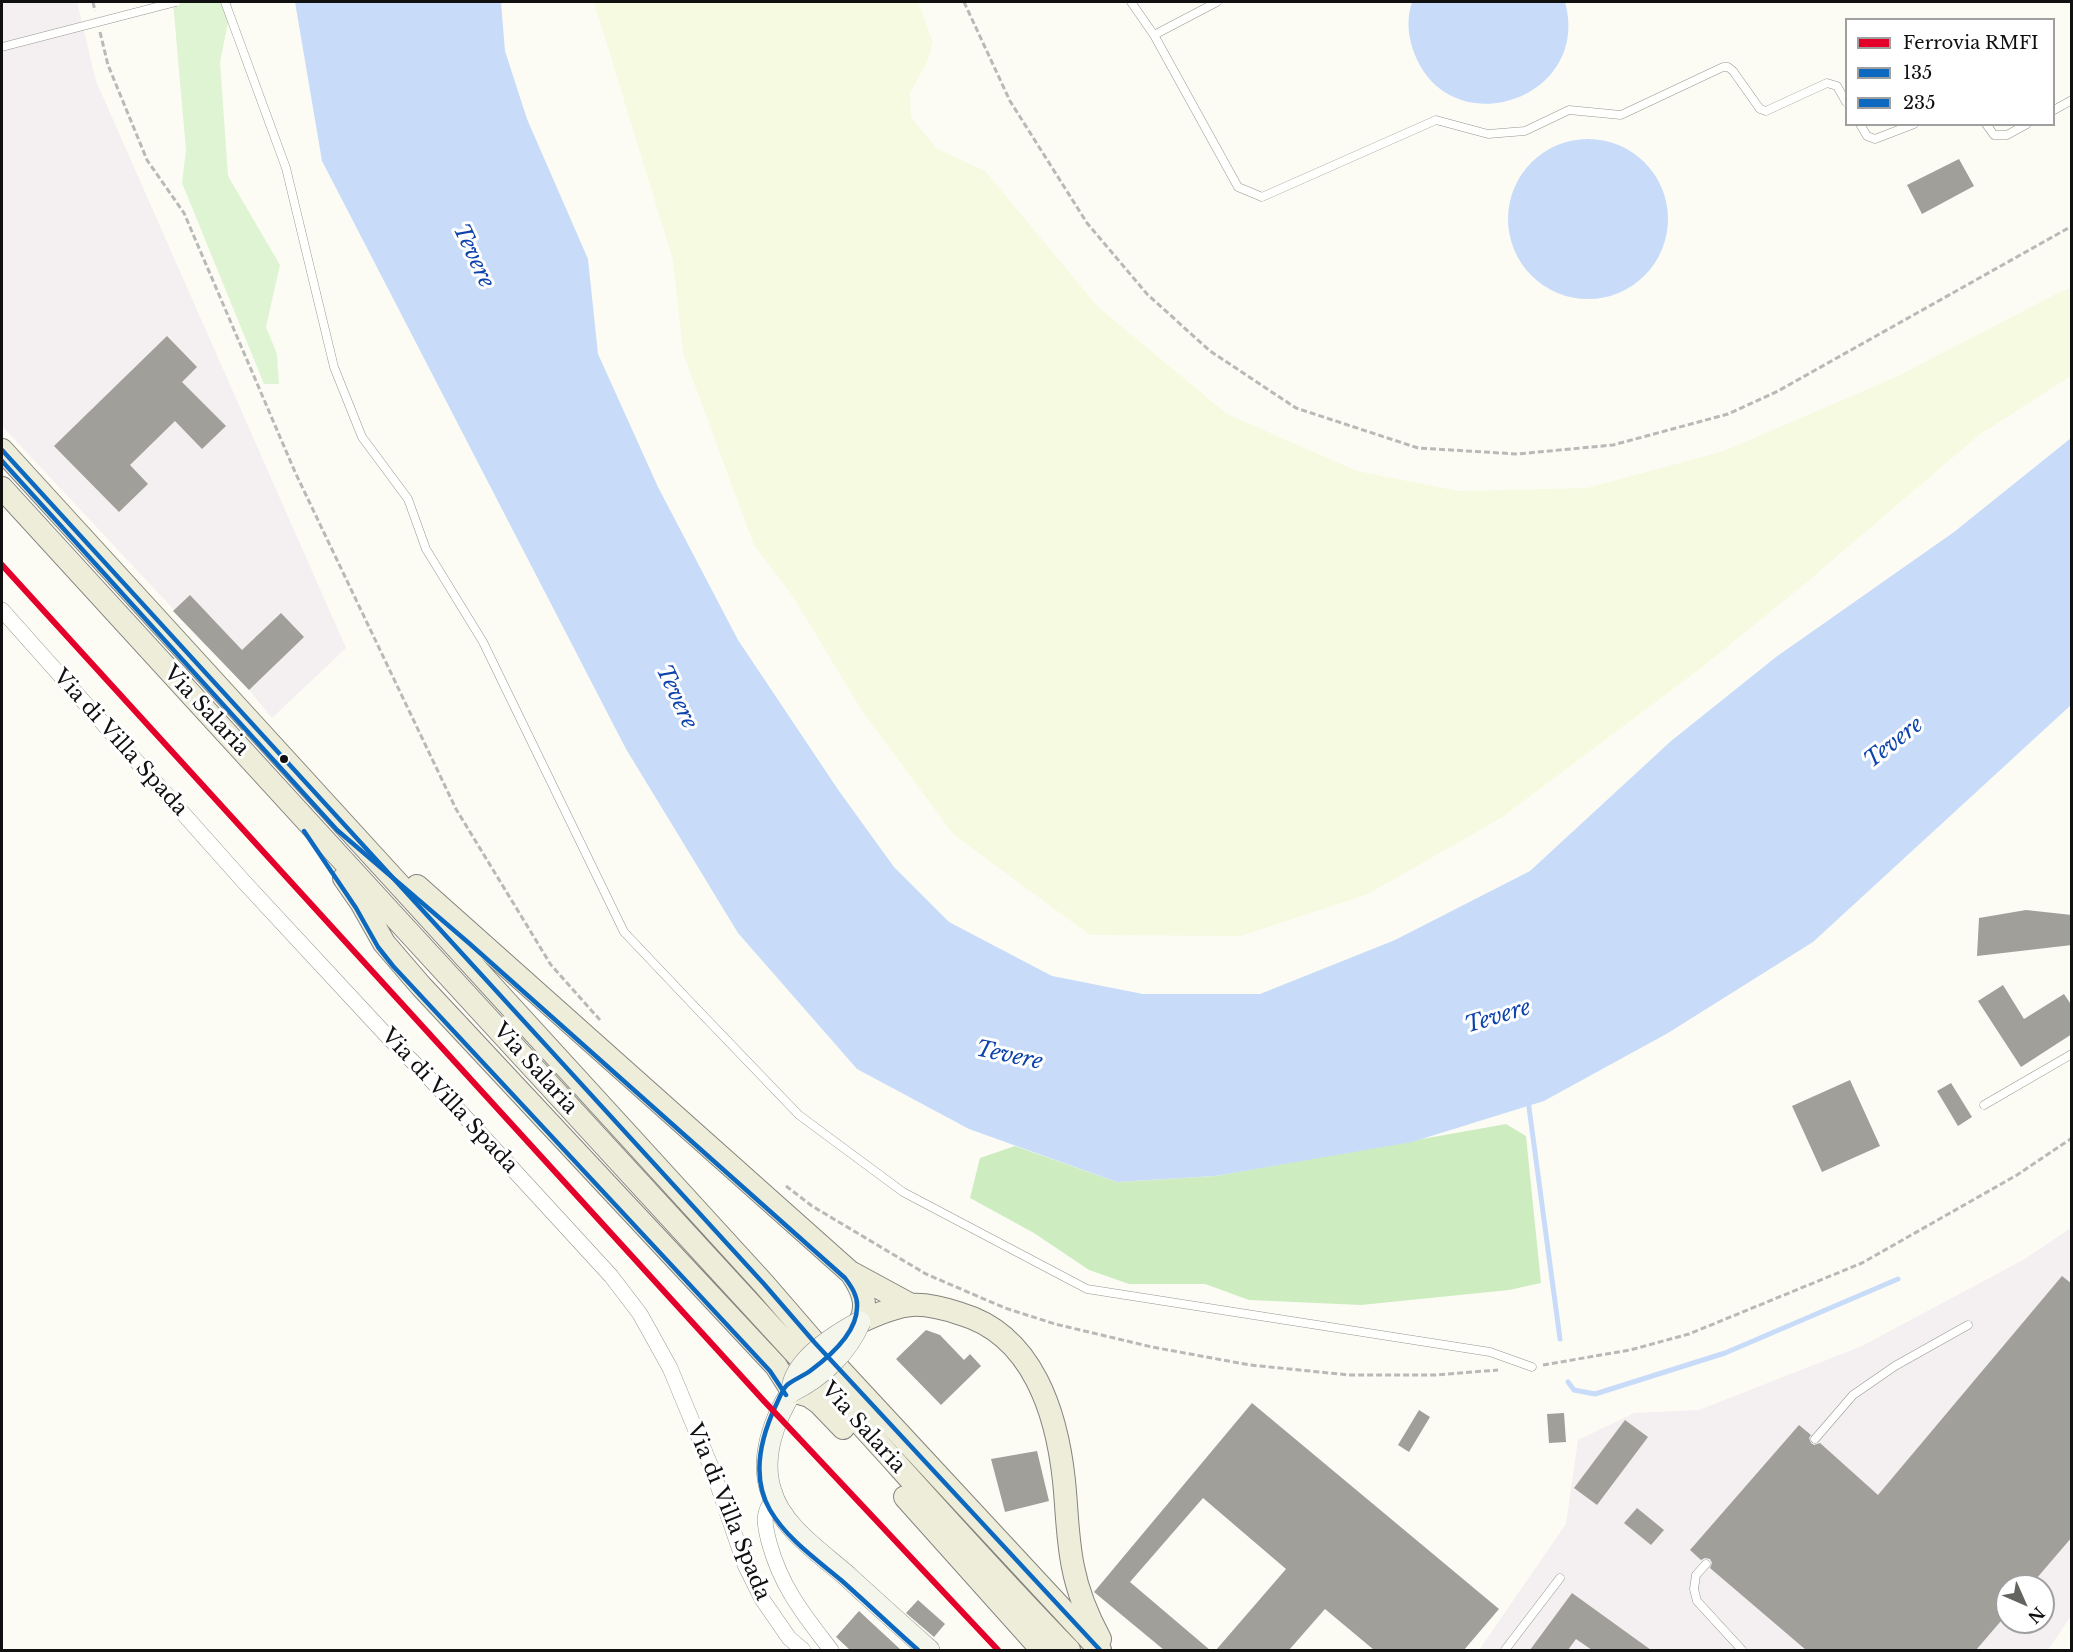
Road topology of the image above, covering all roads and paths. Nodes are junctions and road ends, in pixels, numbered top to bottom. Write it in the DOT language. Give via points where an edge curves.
graph roads {
  1 [pos="93,2"];
  2 [pos="176,2"];
  3 [pos="225,2"];
  4 [pos="964,2"];
  5 [pos="1131,2"];
  6 [pos="1217,2"];
  7 [pos="95,12"];
  8 [pos="98,22"];
  9 [pos="1154,35"];
  10 [pos="2,47"];
  11 [pos="1845,100"];
  12 [pos="2072,100"];
  13 [pos="2055,109"];
  14 [pos="1861,126"];
  15 [pos="1909,126"];
  16 [pos="1987,126"];
  17 [pos="2023,126"];
  18 [pos="2072,226"];
  19 [pos="2,450"];
  20 [pos="2,488"];
  21 [pos="2,610"];
  22 [pos="302,814"];
  23 [pos="342,824"];
  24 [pos="602,1023"];
  25 [pos="2072,1054"];
  26 [pos="1984,1105"];
  27 [pos="2072,1138"];
  28 [pos="784,1184"];
  29 [pos="851,1273"];
  30 [pos="911,1305"];
  31 [pos="860,1322"];
  32 [pos="1968,1325"];
  33 [pos="1532,1367"];
  34 [pos="1500,1370"];
  35 [pos="792,1391"];
  36 [pos="1815,1438"];
  37 [pos="771,1491"];
  38 [pos="1706,1564"];
  39 [pos="1560,1578"];
  40 [pos="803,1650"];
  41 [pos="831,1650"];
  42 [pos="929,1650"];
  43 [pos="1042,1650"];
  44 [pos="1069,1650"];
  45 [pos="1100,1650"];
  46 [pos="1106,1650"];
  47 [pos="1505,1650"];
  48 [pos="1743,1650"];
  1 -- 7 [label="path"];
  2 -- 10 [label="lane, bridge"];
  3 -- 33 [label="lane" via="286,168 334,367 362,438 408,499 426,549 483,642 624,932 699,1011 800,1115 903,1192 1087,1289 1490,1352"];
  4 -- 18 [label="path" via="1016,110 1087,223 1147,294 1210,351 1296,408 1418,448 1517,454 1613,445 1728,414 1778,391"];
  5 -- 9 [label="lane"];
  6 -- 9 [label="lane"];
  8 -- 24 [label="path" via="108,64 147,160 184,213 295,472 456,809 551,965"];
  9 -- 11 [label="lane" via="1238,187 1262,197 1436,120 1488,134 1525,131 1569,110 1621,115 1723,67 1733,71 1760,109 1766,111 1827,83 1837,86"];
  12 -- 13 [label="lane"];
  14 -- 15 [label="lane" via="1867,136 1875,139"];
  16 -- 17 [label="lane" via="1994,135 2007,135"];
  19 -- 23 [label="main road, Via Salaria"];
  20 -- 22 [label="main road, Via Salaria"];
  21 -- 40 [label="street, Via di Villa Spada" via="245,883 611,1276 644,1320 670,1368 762,1599 789,1638"];
  22 -- 35 [label="main road" via="390,951 776,1366"];
  22 -- 44 [label="main road, Via Salaria"];
  23 -- 29 [label="main road" via="459,923"];
  23 -- 45 [label="main road, Via Salaria"];
  25 -- 26 [label="lane"];
  27 -- 33 [label="path" via="2017,1175 1862,1263 1689,1334 1630,1350"];
  28 -- 34 [label="path" via="812,1206 926,1274 1005,1308 1055,1324 1250,1365 1349,1375"];
  29 -- 30 [label="main road"];
  29 -- 31 [label="main road" via="864,1298"];
  30 -- 31 [label="main road"];
  30 -- 46 [label="main road" via="954,1311 986,1324 1017,1350 1038,1381 1056,1433 1076,1581"];
  31 -- 35 [label="street, bridge" via="841,1354"];
  32 -- 36 [label="lane" via="1853,1395"];
  35 -- 37 [label="street" via="773,1430 768,1459"];
  35 -- 43 [label="main road" via="809,1396 824,1407"];
  37 -- 41 [label="street, Via di Villa Spada" via="764,1521 774,1561 796,1605"];
  37 -- 42 [label="street" via="798,1532"];
  38 -- 48 [label="lane" via="1696,1575 1697,1601"];
  39 -- 47 [label="lane"];
}
